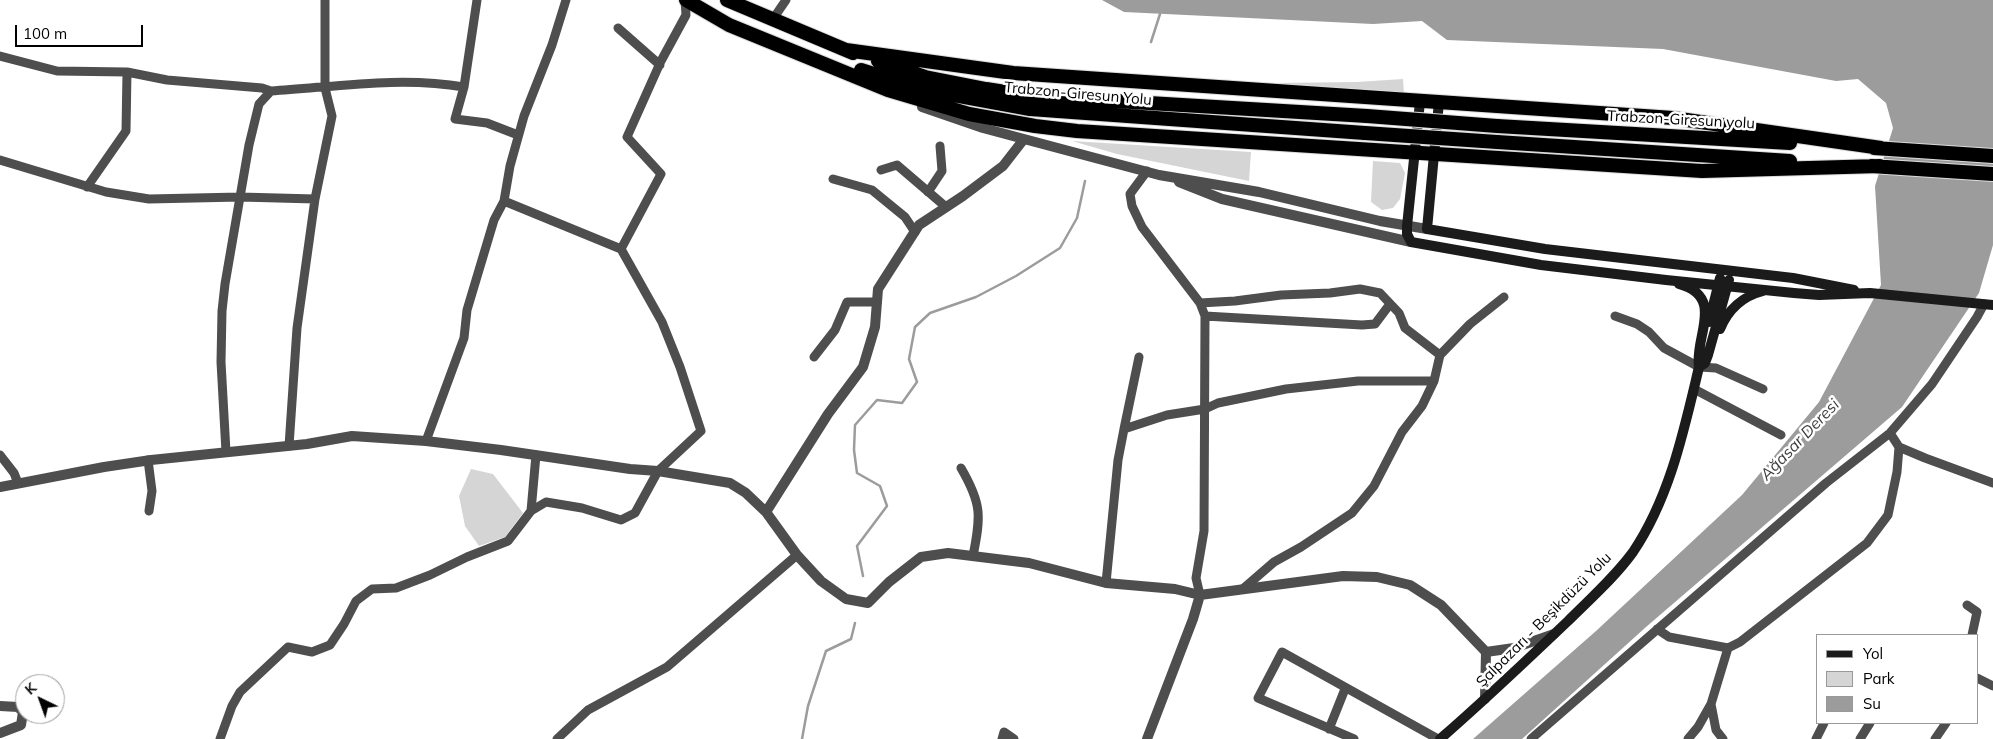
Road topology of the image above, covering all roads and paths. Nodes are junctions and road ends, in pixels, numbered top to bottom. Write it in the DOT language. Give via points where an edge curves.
graph roads {
  1 [pos="325,0"];
  2 [pos="477,0"];
  3 [pos="566,0"];
  4 [pos="686,0"];
  5 [pos="727,0"];
  6 [pos="786,0"];
  7 [pos="773,19"];
  8 [pos="618,28"];
  9 [pos="760,38"];
  10 [pos="846,50"];
  11 [pos="0,56"];
  12 [pos="660,65"];
  13 [pos="127,72"];
  14 [pos="325,88"];
  15 [pos="464,88"];
  16 [pos="271,91"];
  17 [pos="1420,102"];
  18 [pos="1439,102"];
  19 [pos="1367,116"];
  20 [pos="518,135"];
  21 [pos="1024,139"];
  22 [pos="940,146"];
  23 [pos="1881,148"];
  24 [pos="1416,153"];
  25 [pos="1436,154"];
  26 [pos="1993,156"];
  27 [pos="0,160"];
  28 [pos="1880,166"];
  29 [pos="881,170"];
  30 [pos="1147,171"];
  31 [pos="1159,174"];
  32 [pos="1993,174"];
  33 [pos="833,179"];
  34 [pos="87,187"];
  35 [pos="928,192"];
  36 [pos="240,197"];
  37 [pos="315,199"];
  38 [pos="504,201"];
  39 [pos="946,207"];
  40 [pos="1407,226"];
  41 [pos="1427,229"];
  42 [pos="915,232"];
  43 [pos="1410,242"];
  44 [pos="621,249"];
  45 [pos="1728,271"];
  46 [pos="1666,280"];
  47 [pos="1723,285"];
  48 [pos="1769,290"];
  49 [pos="1870,293"];
  50 [pos="1504,297"];
  51 [pos="877,302"];
  52 [pos="1200,302"];
  53 [pos="1390,304"];
  54 [pos="1986,304"];
  55 [pos="1204,316"];
  56 [pos="1615,316"];
  57 [pos="1702,344"];
  58 [pos="1440,355"];
  59 [pos="1708,355"];
  60 [pos="814,357"];
  61 [pos="1139,357"];
  62 [pos="1699,367"];
  63 [pos="1434,381"];
  64 [pos="1694,389"];
  65 [pos="1762,389"];
  66 [pos="1205,409"];
  67 [pos="1124,429"];
  68 [pos="1890,433"];
  69 [pos="1781,435"];
  70 [pos="426,441"];
  71 [pos="290,446"];
  72 [pos="1900,446"];
  73 [pos="226,452"];
  74 [pos="0,455"];
  75 [pos="536,455"];
  76 [pos="148,460"];
  77 [pos="961,468"];
  78 [pos="658,471"];
  79 [pos="18,483"];
  80 [pos="1993,483"];
  81 [pos="0,487"];
  82 [pos="149,511"];
  83 [pos="531,511"];
  84 [pos="766,512"];
  85 [pos="797,555"];
  86 [pos="973,556"];
  87 [pos="1106,583"];
  88 [pos="1244,588"];
  89 [pos="1200,595"];
  90 [pos="1967,605"];
  91 [pos="1657,629"];
  92 [pos="1555,633"];
  93 [pos="1972,634"];
  94 [pos="1728,648"];
  95 [pos="1486,652"];
  96 [pos="1978,678"];
  97 [pos="1993,686"];
  98 [pos="1346,689"];
  99 [pos="1485,699"];
  100 [pos="1710,704"];
  101 [pos="0,706"];
  102 [pos="1824,724"];
  103 [pos="1869,724"];
  104 [pos="1945,724"];
  105 [pos="1329,729"];
  106 [pos="0,733"];
  107 [pos="220,739"];
  108 [pos="556,739"];
  109 [pos="1002,739"];
  110 [pos="1014,739"];
  111 [pos="1147,739"];
  112 [pos="1354,739"];
  113 [pos="1439,739"];
  114 [pos="1531,739"];
  115 [pos="1688,739"];
  116 [pos="1723,739"];
  117 [pos="1816,739"];
  118 [pos="1860,739"];
  119 [pos="1935,739"];
  1 -- 14 [label="street"];
  2 -- 15 [label="street"];
  3 -- 20 [label="street"];
  4 -- 9 [label="highway" via="729,25"];
  4 -- 12 [label="street" via="686,14"];
  4 -- 28 [label="highway, Trabzon-Giresun Yolu, bridge" via="868,72 921,89 1030,109"];
  5 -- 7 [label="highway, Trabzon-Giresun Yolu"];
  6 -- 7 [label="street"];
  7 -- 10 [label="highway, Trabzon-Giresun Yolu"];
  8 -- 12 [label="street"];
  9 -- 21 [label="street" via="881,93"];
  9 -- 24 [label="highway" via="888,90 969,114 1035,126"];
  10 -- 17 [label="highway" via="1013,72"];
  10 -- 19 [label="highway, Trabzon-Giresun Yolu" via="925,77 1031,96"];
  11 -- 13 [label="street" via="57,71"];
  12 -- 44 [label="street" via="627,136 661,174"];
  13 -- 16 [label="street" via="167,80"];
  13 -- 34 [label="street" via="126,131"];
  14 -- 15 [label="street" via="382,82 439,83"];
  14 -- 16 [label="street"];
  14 -- 37 [label="street" via="332,116"];
  15 -- 20 [label="street" via="455,119 487,123"];
  16 -- 36 [label="street" via="259,104"];
  17 -- 18 [label="highway"];
  17 -- 24 [label="main road"];
  18 -- 23 [label="highway" via="1673,118"];
  18 -- 25 [label="main road"];
  19 -- 23 [label="highway, Trabzon-Giresun yolu, bridge"];
  20 -- 38 [label="street"];
  21 -- 30 [label="street"];
  21 -- 39 [label="street" via="1003,166"];
  22 -- 35 [label="street" via="942,171"];
  23 -- 26 [label="highway, Trabzon-Giresun yolu"];
  24 -- 25 [label="highway"];
  24 -- 40 [label="main road"];
  25 -- 28 [label="highway" via="1702,171"];
  25 -- 41 [label="main road"];
  27 -- 34 [label="street"];
  28 -- 32 [label="highway"];
  29 -- 35 [label="street" via="896,165"];
  30 -- 31 [label="street"];
  30 -- 52 [label="street" via="1130,194 1132,206 1142,227"];
  31 -- 40 [label="street" via="1259,192"];
  31 -- 43 [label="street" via="1222,200"];
  33 -- 42 [label="street" via="872,190 905,217"];
  34 -- 36 [label="street" via="149,199"];
  35 -- 39 [label="street"];
  36 -- 37 [label="street"];
  36 -- 73 [label="street" via="222,311"];
  37 -- 71 [label="street" via="297,328"];
  38 -- 44 [label="street"];
  38 -- 70 [label="street" via="494,220 466,310 464,338"];
  39 -- 42 [label="street"];
  40 -- 41 [label="street"];
  40 -- 43 [label="main road"];
  41 -- 45 [label="main road" via="1545,249"];
  42 -- 51 [label="street" via="878,289"];
  43 -- 46 [label="main road" via="1542,265"];
  44 -- 78 [label="street" via="662,322 701,431"];
  45 -- 47 [label="main road" via="1730,278"];
  45 -- 49 [label="main road" via="1792,278"];
  46 -- 47 [label="main road"];
  46 -- 57 [label="main road" via="1693,290 1703,301 1706,319"];
  47 -- 48 [label="main road"];
  47 -- 57 [label="main road"];
  47 -- 59 [label="main road"];
  48 -- 49 [label="main road" via="1819,295"];
  48 -- 59 [label="main road" via="1746,298 1728,314"];
  49 -- 54 [label="main road"];
  50 -- 58 [label="street" via="1470,324"];
  51 -- 60 [label="street" via="847,302 835,330"];
  51 -- 84 [label="street" via="875,327 864,367 828,414"];
  52 -- 53 [label="street" via="1360,289 1380,294"];
  52 -- 55 [label="street"];
  53 -- 55 [label="street" via="1375,324 1362,325"];
  53 -- 58 [label="street" via="1406,328"];
  54 -- 68 [label="street" via="1932,384"];
  55 -- 66 [label="street"];
  56 -- 62 [label="street" via="1637,324 1664,348"];
  57 -- 62 [label="main road, Şalpazarı - Beşikdüzü Yolu"];
  58 -- 63 [label="street"];
  59 -- 62 [label="main road"];
  61 -- 67 [label="street"];
  62 -- 64 [label="main road, Şalpazarı - Beşikdüzü Yolu"];
  62 -- 65 [label="street" via="1716,368"];
  63 -- 66 [label="street" via="1318,384 1218,403"];
  63 -- 88 [label="street" via="1374,486 1352,513 1274,562"];
  64 -- 69 [label="street"];
  64 -- 92 [label="main road, Şalpazarı - Beşikdüzü Yolu" via="1678,451 1658,504 1633,551 1608,581"];
  66 -- 67 [label="street" via="1167,415"];
  66 -- 89 [label="street" via="1204,531 1196,578"];
  67 -- 87 [label="street"];
  68 -- 72 [label="street"];
  68 -- 91 [label="street" via="1826,483"];
  70 -- 71 [label="street" via="352,436"];
  70 -- 75 [label="street"];
  71 -- 73 [label="street"];
  72 -- 80 [label="street"];
  72 -- 94 [label="street" via="1888,515 1867,543"];
  73 -- 76 [label="street"];
  74 -- 79 [label="street"];
  75 -- 78 [label="street"];
  75 -- 83 [label="street"];
  76 -- 79 [label="street"];
  76 -- 82 [label="street" via="152,491"];
  77 -- 86 [label="street" via="979,507"];
  78 -- 83 [label="street" via="635,513 621,520 582,508 546,502"];
  78 -- 84 [label="street" via="730,483"];
  79 -- 81 [label="street"];
  83 -- 107 [label="street" via="508,541 396,588 372,589 356,601 330,645 312,652 288,647 240,692"];
  84 -- 85 [label="street"];
  85 -- 86 [label="street" via="821,581 846,599 868,603 921,557 948,552"];
  85 -- 108 [label="street" via="667,667 588,710"];
  86 -- 87 [label="street" via="1029,563"];
  87 -- 89 [label="street" via="1175,589"];
  88 -- 89 [label="street"];
  88 -- 95 [label="street" via="1343,576 1377,577 1410,585 1441,605"];
  89 -- 111 [label="street" via="1194,619"];
  90 -- 93 [label="street" via="1977,612"];
  91 -- 94 [label="street" via="1670,638"];
  91 -- 114 [label="street"];
  92 -- 95 [label="street" via="1514,648"];
  92 -- 99 [label="main road, Şalpazarı - Beşikdüzü Yolu"];
  94 -- 100 [label="street"];
  95 -- 99 [label="street"];
  96 -- 97 [label="street"];
  98 -- 105 [label="street"];
  98 -- 105 [label="street" via="1282,652 1258,698"];
  98 -- 113 [label="street"];
  99 -- 113 [label="main road, Şalpazarı - Beşikdüzü Yolu"];
  100 -- 115 [label="street"];
  100 -- 116 [label="street" via="1716,730"];
  101 -- 106 [label="street" via="18,707 23,718 21,725"];
  102 -- 117 [label="street"];
  103 -- 118 [label="street"];
  104 -- 119 [label="street"];
  105 -- 112 [label="street"];
  109 -- 110 [label="street" via="1004,732"];
}
